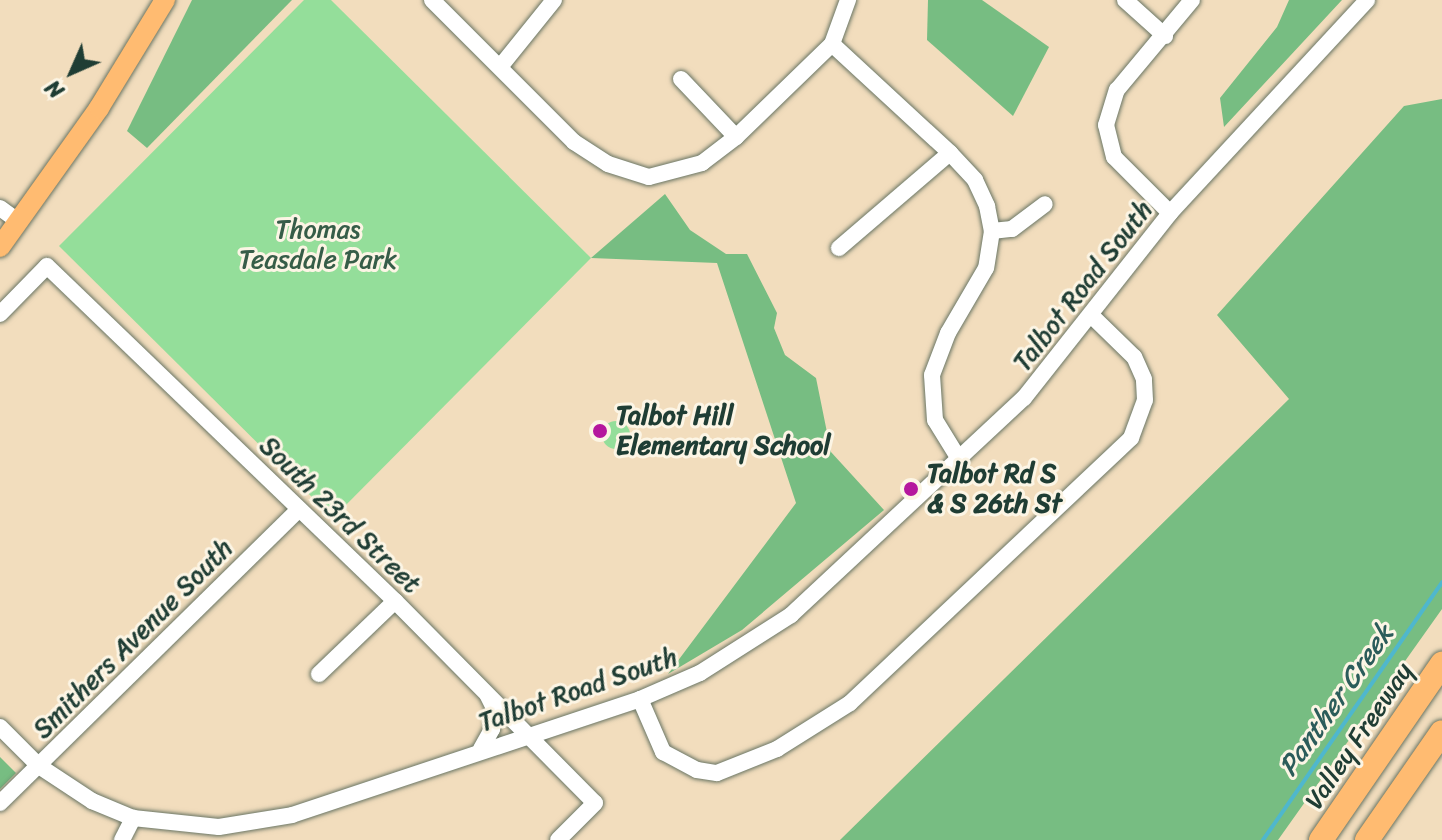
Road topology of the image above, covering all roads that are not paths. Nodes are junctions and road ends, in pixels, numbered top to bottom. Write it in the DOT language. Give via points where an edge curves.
graph roads {
  1 [pos="165,0"];
  2 [pos="432,0"];
  3 [pos="554,0"];
  4 [pos="848,0"];
  5 [pos="1125,0"];
  6 [pos="1192,0"];
  7 [pos="1367,0"];
  8 [pos="1165,36"];
  9 [pos="832,44"];
  10 [pos="500,67"];
  11 [pos="681,79"];
  12 [pos="736,137"];
  13 [pos="950,153"];
  14 [pos="1045,204"];
  15 [pos="0,208"];
  16 [pos="1170,213"];
  17 [pos="19,222"];
  18 [pos="992,231"];
  19 [pos="0,247"];
  20 [pos="839,248"];
  21 [pos="0,314"];
  22 [pos="1093,317"];
  23 [pos="959,459"];
  24 [pos="299,509"];
  25 [pos="395,601"];
  26 [pos="1442,664"];
  27 [pos="319,674"];
  28 [pos="488,695"];
  29 [pos="640,699"];
  30 [pos="0,727"];
  31 [pos="1442,732"];
  32 [pos="526,734"];
  33 [pos="481,749"];
  34 [pos="39,766"];
  35 [pos="0,803"];
  36 [pos="133,818"];
  37 [pos="122,840"];
  38 [pos="558,840"];
  39 [pos="1321,840"];
  40 [pos="1367,840"];
  1 -- 17 [label="main road" via="99,108"];
  2 -- 10 [label="street"];
  3 -- 10 [label="street"];
  4 -- 9 [label="street"];
  5 -- 8 [label="street"];
  6 -- 8 [label="street"];
  7 -- 16 [label="street, Talbot Road South"];
  8 -- 16 [label="street" via="1117,90 1106,125 1114,157"];
  9 -- 12 [label="street"];
  9 -- 13 [label="street"];
  10 -- 12 [label="street" via="574,142 608,164 649,177 702,163"];
  11 -- 12 [label="street"];
  13 -- 18 [label="street" via="975,180"];
  13 -- 20 [label="street"];
  14 -- 18 [label="street" via="1012,229"];
  15 -- 17 [label="street"];
  16 -- 22 [label="street, Talbot Road South"];
  17 -- 19 [label="main road"];
  18 -- 23 [label="street" via="976,292 948,333 932,375 935,420"];
  21 -- 24 [label="street, South 23rd Street" via="47,266"];
  22 -- 23 [label="street, Talbot Road South" via="1024,398"];
  22 -- 29 [label="street" via="1134,357 1144,379 1145,400 1131,438 850,703 777,749 717,773 697,770 663,752"];
  23 -- 29 [label="street, Talbot Road South" via="791,615 700,673"];
  24 -- 25 [label="street, South 23rd Street"];
  24 -- 34 [label="street, Smithers Avenue South"];
  25 -- 27 [label="street"];
  25 -- 28 [label="street, South 23rd Street"];
  26 -- 39 [label="highway, Valley Freeway"];
  28 -- 32 [label="street, South 23rd Street"];
  28 -- 33 [label="street" via="494,708 492,729"];
  29 -- 32 [label="street, Talbot Road South"];
  30 -- 34 [label="street, Talbot Road South"];
  31 -- 40 [label="highway"];
  32 -- 33 [label="street, Talbot Road South"];
  32 -- 38 [label="street, South 23rd Street" via="595,803"];
  33 -- 36 [label="street, Talbot Road South" via="257,823 189,827"];
  34 -- 35 [label="street, Smithers Avenue South"];
  34 -- 36 [label="street, Talbot Road South" via="92,801"];
  36 -- 37 [label="street"];
}
